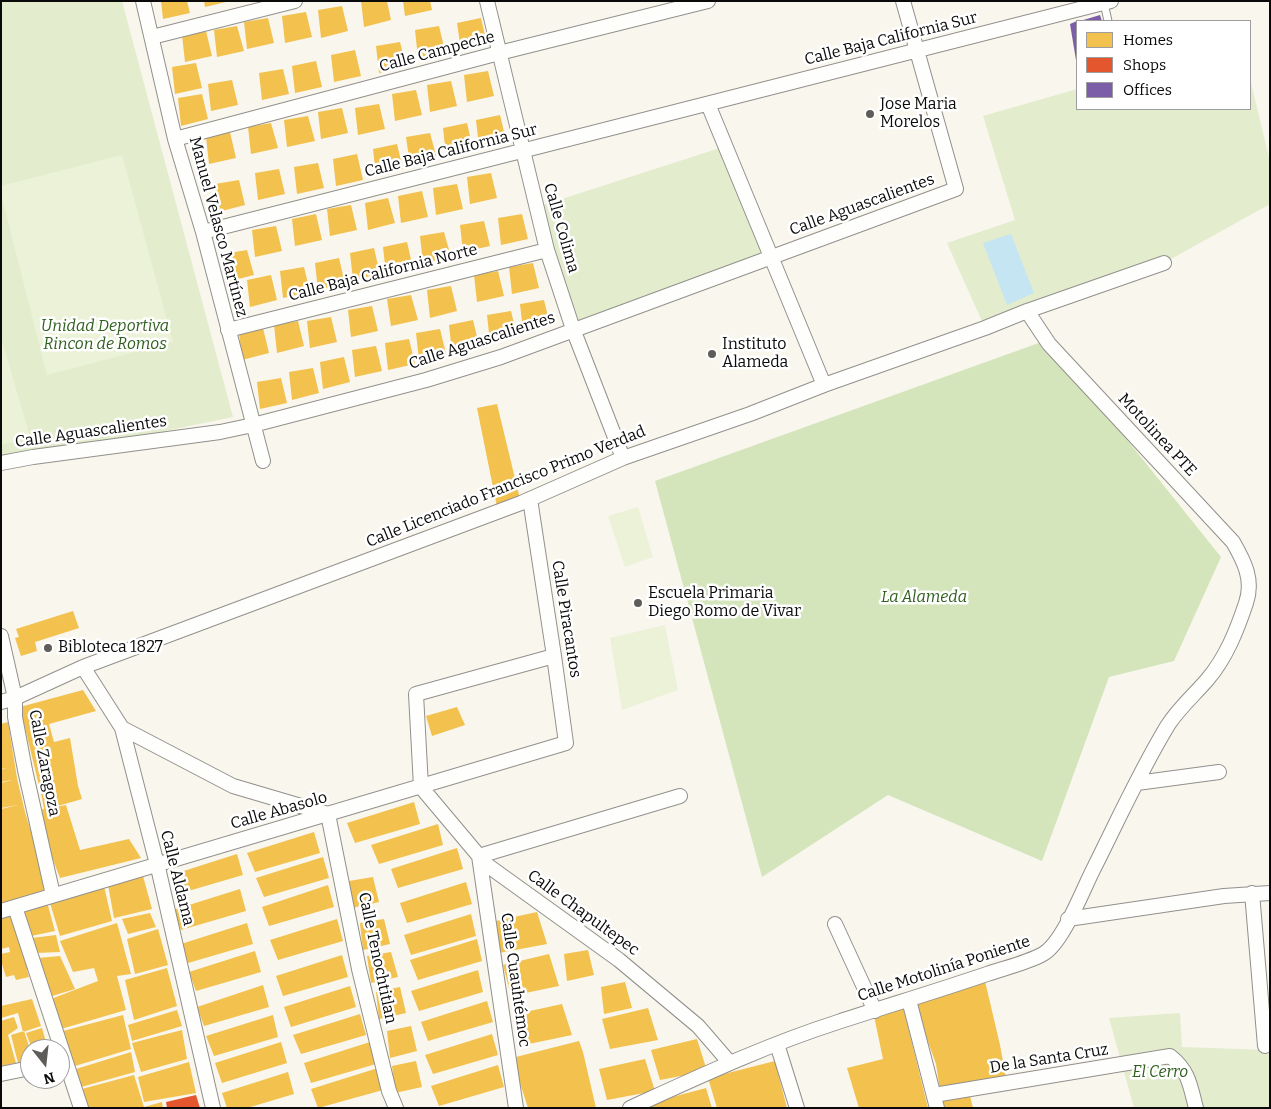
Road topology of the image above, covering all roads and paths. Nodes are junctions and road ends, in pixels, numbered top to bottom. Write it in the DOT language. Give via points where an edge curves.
graph roads {
  1 [pos="143,1"];
  2 [pos="295,1"];
  3 [pos="487,1"];
  4 [pos="708,1"];
  5 [pos="903,1"];
  6 [pos="1107,2"];
  7 [pos="1108,20"];
  8 [pos="152,37"];
  9 [pos="918,51"];
  10 [pos="499,53"];
  11 [pos="708,104"];
  12 [pos="175,139"];
  13 [pos="522,151"];
  14 [pos="203,232"];
  15 [pos="547,250"];
  16 [pos="771,257"];
  17 [pos="1164,263"];
  18 [pos="1027,311"];
  19 [pos="573,329"];
  20 [pos="228,330"];
  21 [pos="824,386"];
  22 [pos="253,425"];
  23 [pos="623,458"];
  24 [pos="263,460"];
  25 [pos="1,463"];
  26 [pos="530,500"];
  27 [pos="1250,588"];
  28 [pos="1,636"];
  29 [pos="554,656"];
  30 [pos="83,667"];
  31 [pos="15,698"];
  32 [pos="1,702"];
  33 [pos="122,728"];
  34 [pos="566,743"];
  35 [pos="1219,772"];
  36 [pos="1137,783"];
  37 [pos="421,787"];
  38 [pos="680,796"];
  39 [pos="328,814"];
  40 [pos="479,856"];
  41 [pos="157,865"];
  42 [pos="1252,893"];
  43 [pos="1270,893"];
  44 [pos="54,895"];
  45 [pos="15,907"];
  46 [pos="1,911"];
  47 [pos="1068,920"];
  48 [pos="835,924"];
  49 [pos="909,1000"];
  50 [pos="875,1011"];
  51 [pos="56,1039"];
  52 [pos="777,1044"];
  53 [pos="1265,1046"];
  54 [pos="730,1063"];
  55 [pos="20,1070"];
  56 [pos="1,1074"];
  57 [pos="70,1079"];
  58 [pos="935,1102"];
  59 [pos="82,1108"];
  60 [pos="213,1108"];
  61 [pos="396,1108"];
  62 [pos="516,1108"];
  63 [pos="630,1108"];
  64 [pos="797,1108"];
  65 [pos="1196,1108"];
  1 -- 8 [label="street, Manuel Velasco Martínez"];
  2 -- 8 [label="street"];
  3 -- 10 [label="street, Calle Colima"];
  4 -- 10 [label="street, Calle Campeche"];
  5 -- 9 [label="street"];
  6 -- 7 [label="lane"];
  6 -- 9 [label="street, Calle Baja California Sur"];
  8 -- 12 [label="street, Manuel Velasco Martínez"];
  9 -- 11 [label="street, Calle Baja California Sur"];
  9 -- 16 [label="street, Calle Aguascalientes" via="956,189"];
  10 -- 12 [label="street, Calle Campeche"];
  10 -- 13 [label="street, Calle Colima"];
  11 -- 13 [label="street, Calle Baja California Sur"];
  11 -- 16 [label="street"];
  12 -- 14 [label="street, Manuel Velasco Martínez"];
  13 -- 14 [label="street, Calle Baja California Sur"];
  13 -- 15 [label="street, Calle Colima"];
  14 -- 20 [label="street, Manuel Velasco Martínez"];
  15 -- 19 [label="street, Calle Colima"];
  15 -- 20 [label="street, Calle Baja California Norte"];
  16 -- 19 [label="street, Calle Aguascalientes"];
  16 -- 21 [label="street"];
  17 -- 18 [label="street, Calle Licenciado Francisco Primo Verdad"];
  18 -- 21 [label="street, Calle Licenciado Francisco Primo Verdad"];
  18 -- 27 [label="street, Motolinea PTE" via="1049,344 1233,542 1249,576"];
  19 -- 22 [label="street, Calle Aguascalientes" via="501,357 435,377"];
  19 -- 23 [label="street, Calle Colima"];
  20 -- 22 [label="street, Manuel Velasco Martínez"];
  21 -- 23 [label="street, Calle Licenciado Francisco Primo Verdad"];
  22 -- 24 [label="street, Manuel Velasco Martínez"];
  22 -- 25 [label="street, Calle Aguascalientes"];
  23 -- 26 [label="street, Calle Licenciado Francisco Primo Verdad"];
  26 -- 29 [label="street, Calle Piracantos"];
  26 -- 30 [label="street, Calle Licenciado Francisco Primo Verdad"];
  27 -- 36 [label="street, Calle Motolinía Poniente" via="1227,653 1179,710"];
  28 -- 31 [label="street, Calle Zaragoza"];
  29 -- 34 [label="street, Calle Piracantos"];
  29 -- 37 [label="street" via="416,694"];
  30 -- 31 [label="street, Calle Licenciado Francisco Primo Verdad"];
  30 -- 33 [label="street, Calle Aldama"];
  31 -- 32 [label="street, Calle Licenciado Francisco Primo Verdad"];
  31 -- 44 [label="street, Calle Zaragoza" via="15,718 25,770"];
  33 -- 39 [label="street" via="233,786"];
  33 -- 41 [label="street, Calle Aldama"];
  34 -- 37 [label="street, Calle Abasolo"];
  35 -- 36 [label="street"];
  36 -- 47 [label="street, Calle Motolinía Poniente"];
  37 -- 39 [label="street, Calle Abasolo"];
  37 -- 40 [label="street, Calle Chapultepec"];
  38 -- 40 [label="street"];
  39 -- 41 [label="street, Calle Abasolo"];
  39 -- 61 [label="street, Calle Tenochtitlan" via="360,969 389,1091"];
  40 -- 54 [label="street, Calle Chapultepec" via="618,960 698,1026"];
  40 -- 62 [label="street, Calle Cuauhtémoc"];
  41 -- 44 [label="street, Calle Abasolo"];
  41 -- 60 [label="street, Calle Aldama"];
  42 -- 43 [label="street"];
  42 -- 47 [label="street"];
  42 -- 53 [label="street"];
  44 -- 45 [label="street, Calle Abasolo"];
  45 -- 46 [label="street, Calle Abasolo"];
  45 -- 51 [label="street"];
  47 -- 49 [label="street, Calle Motolinía Poniente" via="1056,942 1042,954"];
  48 -- 50 [label="street"];
  49 -- 50 [label="street, Calle Motolinía Poniente"];
  49 -- 58 [label="street"];
  50 -- 52 [label="street, Calle Motolinía Poniente"];
  52 -- 54 [label="street, Calle Motolinía Poniente"];
  52 -- 64 [label="street"];
  54 -- 63 [label="street, Calle Motolinía Poniente"];
  55 -- 56 [label="street"];
  57 -- 59 [label="street"];
  58 -- 65 [label="street, De la Santa Cruz" via="1170,1056 1181,1065 1187,1076"];
}
